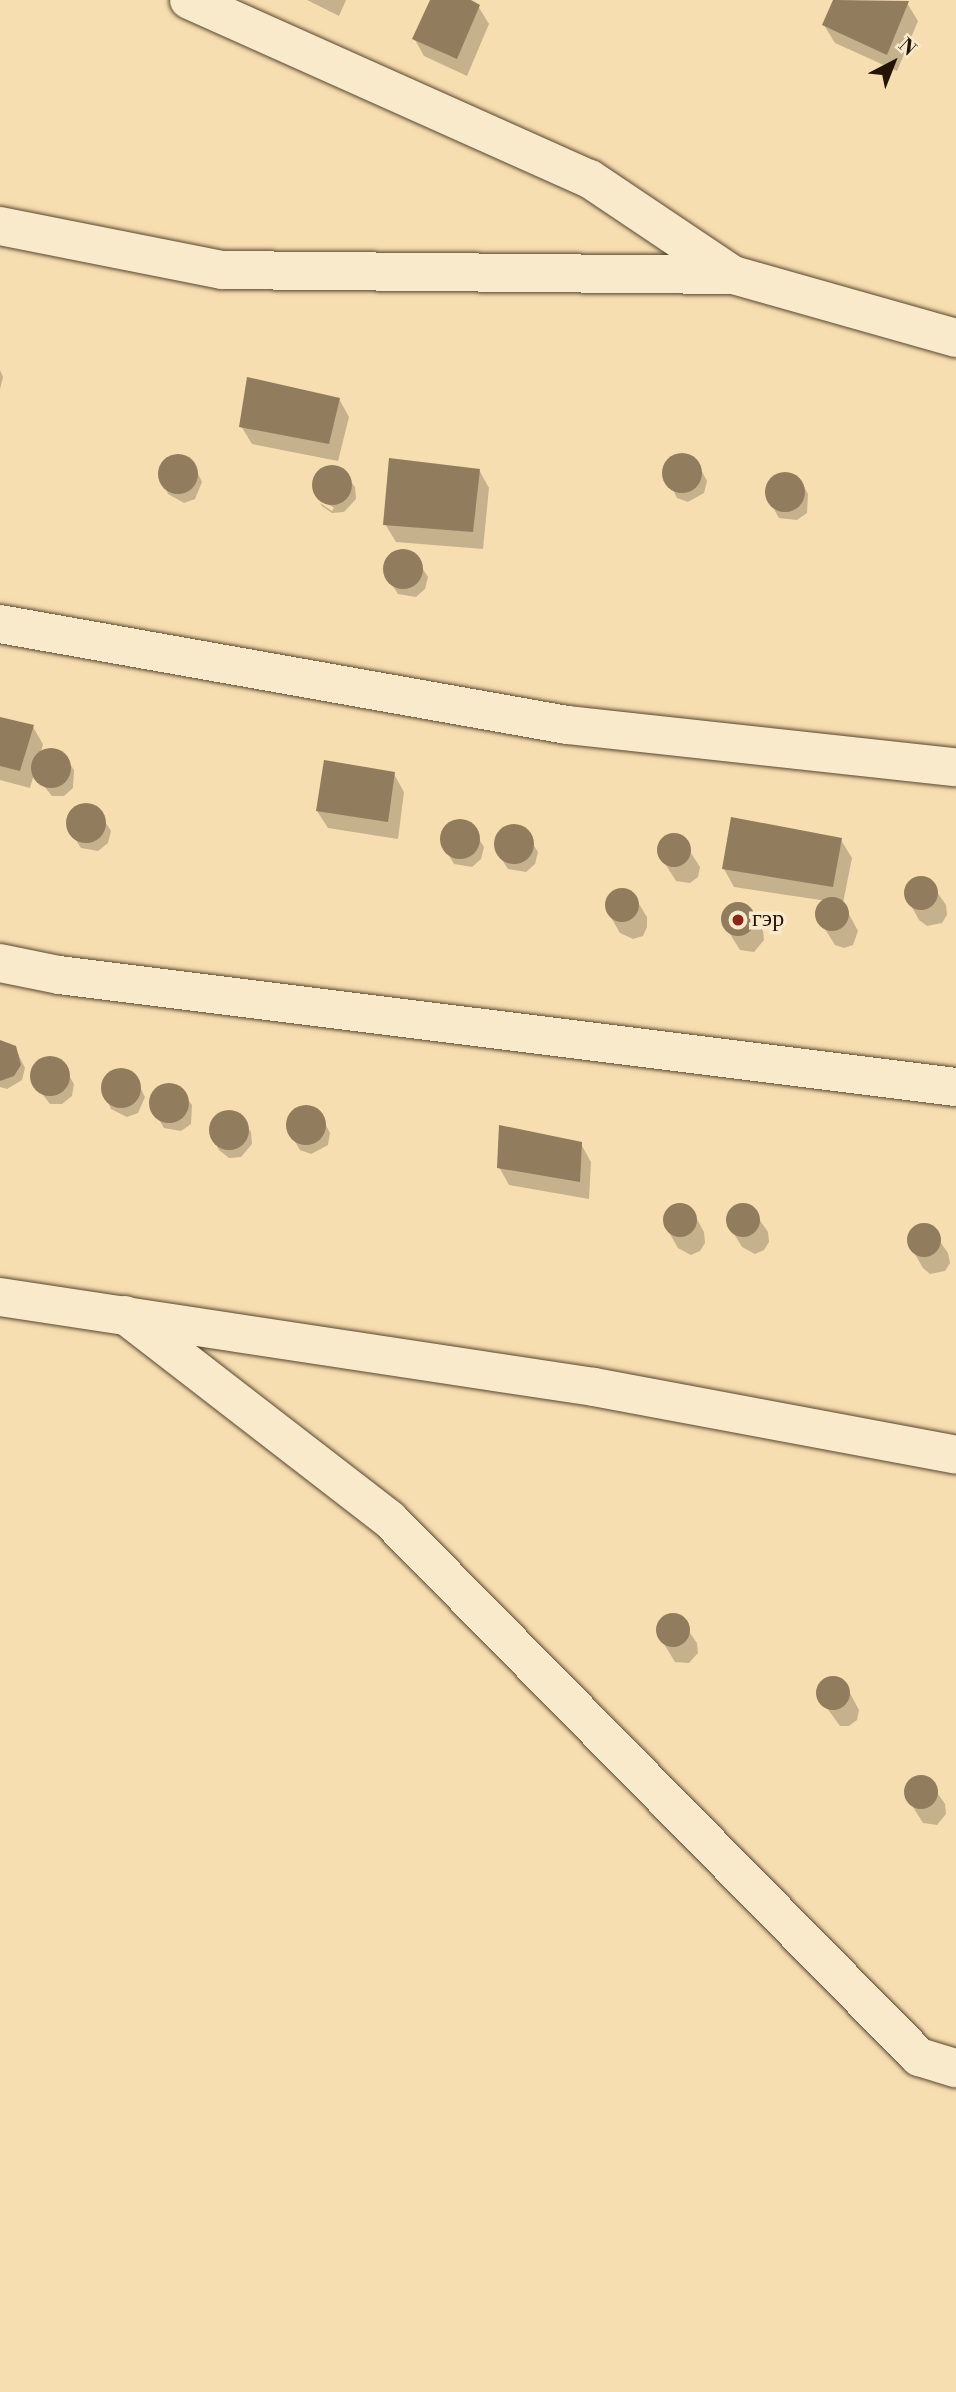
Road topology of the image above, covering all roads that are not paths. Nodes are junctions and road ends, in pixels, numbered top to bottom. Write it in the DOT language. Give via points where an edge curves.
graph roads {
  1 [pos="189,0"];
  2 [pos="0,226"];
  3 [pos="733,275"];
  4 [pos="956,338"];
  5 [pos="0,624"];
  6 [pos="956,768"];
  7 [pos="0,963"];
  8 [pos="956,1087"];
  9 [pos="0,1297"];
  10 [pos="125,1315"];
  11 [pos="956,1455"];
  12 [pos="956,2048"];
  13 [pos="919,2057"];
  14 [pos="956,2067"];
  1 -- 3 [label="street" via="590,178"];
  2 -- 3 [label="street" via="222,270"];
  3 -- 4 [label="street"];
  5 -- 6 [label="street" via="567,725"];
  7 -- 8 [label="street" via="60,975"];
  9 -- 10 [label="street"];
  10 -- 11 [label="street" via="594,1387"];
  10 -- 13 [label="street" via="390,1520"];
  12 -- 13 [label="street"];
  13 -- 14 [label="street"];
}
